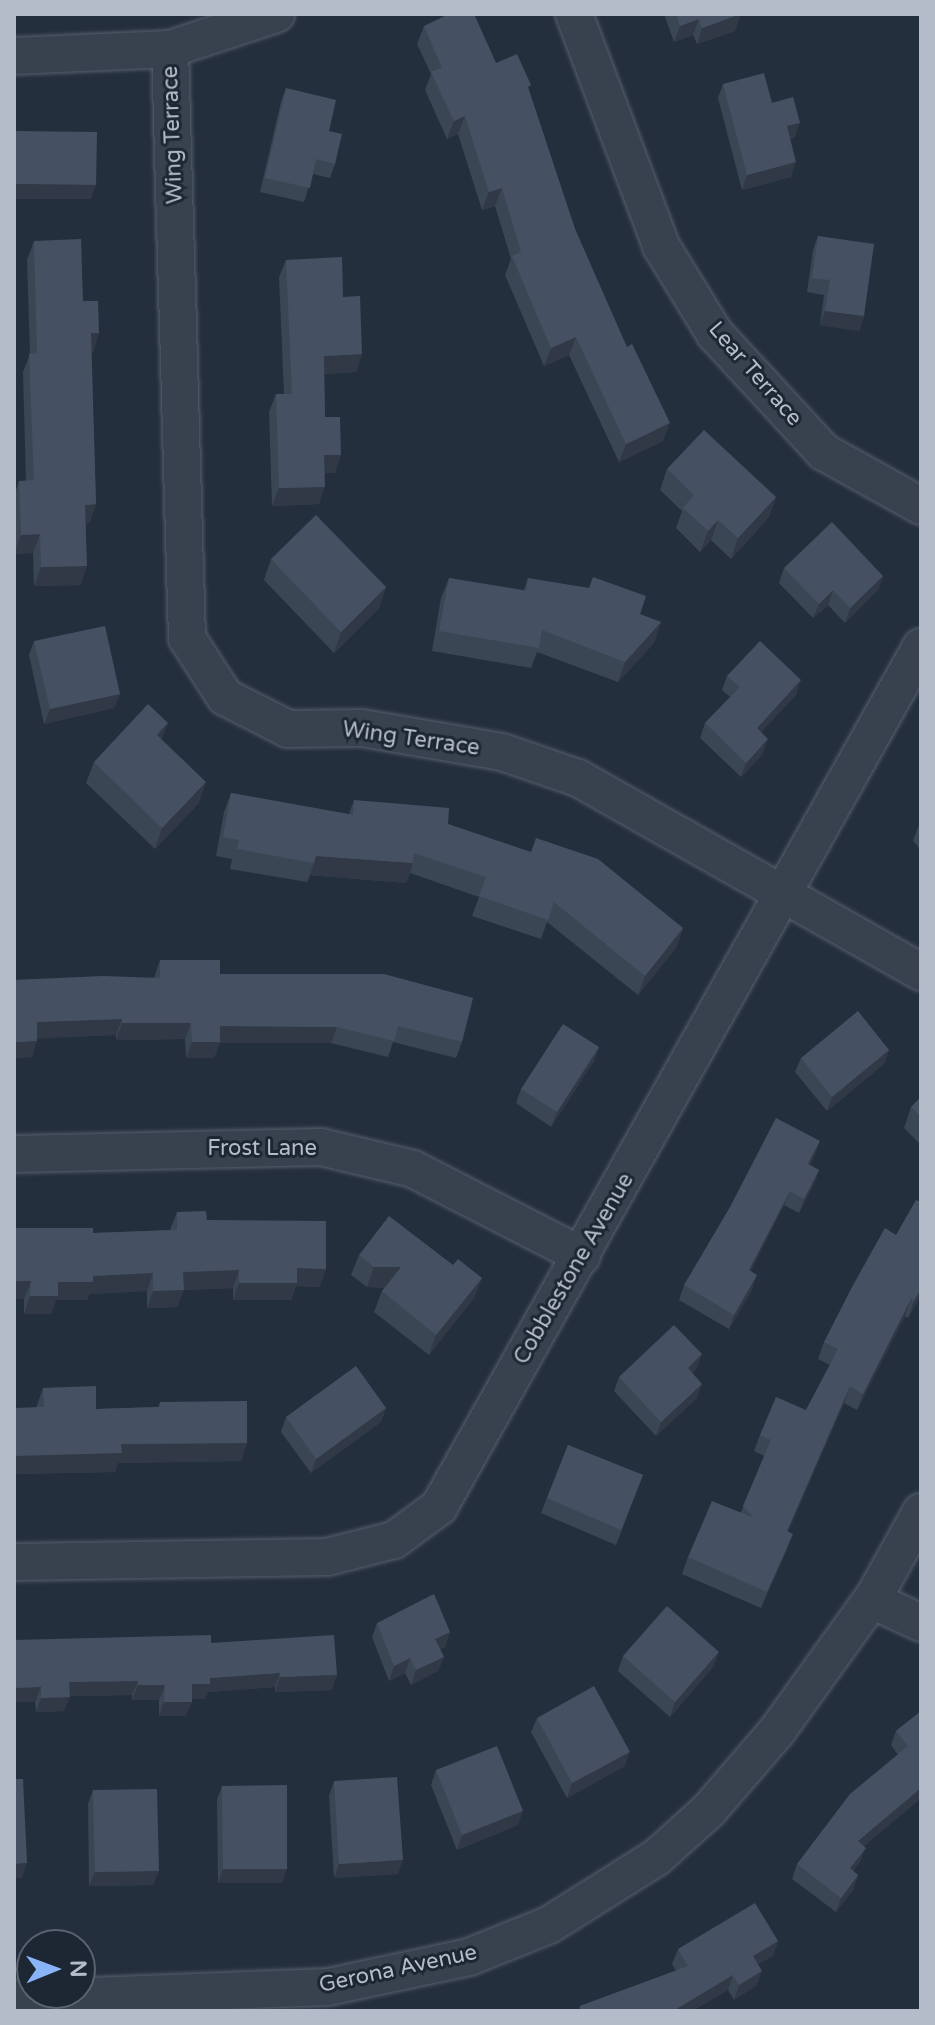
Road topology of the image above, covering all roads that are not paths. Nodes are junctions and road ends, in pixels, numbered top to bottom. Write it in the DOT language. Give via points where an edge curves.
graph roads {
  1 [pos="276,14"];
  2 [pos="574,14"];
  3 [pos="170,49"];
  4 [pos="14,56"];
  5 [pos="921,506"];
  6 [pos="921,647"];
  7 [pos="785,893"];
  8 [pos="921,972"];
  9 [pos="14,1154"];
  10 [pos="582,1256"];
  11 [pos="921,1512"];
  12 [pos="14,1562"];
  13 [pos="872,1600"];
  14 [pos="921,1623"];
  15 [pos="14,1999"];
  1 -- 3 [label="street"];
  2 -- 5 [label="street, Lear Terrace" via="661,246 715,334 824,452"];
  3 -- 4 [label="street"];
  3 -- 7 [label="street, Wing Terrace" via="187,638 225,697 288,729 362,728 502,752 578,778"];
  6 -- 7 [label="street, Cobblestone Avenue"];
  7 -- 8 [label="street, Wing Terrace"];
  7 -- 10 [label="street, Cobblestone Avenue"];
  9 -- 10 [label="street, Frost Lane" via="321,1147 413,1169"];
  10 -- 12 [label="street, Cobblestone Avenue" via="439,1507 394,1540 327,1557"];
  11 -- 13 [label="street, Gerona Avenue"];
  13 -- 14 [label="street"];
  13 -- 15 [label="street, Gerona Avenue" via="777,1731 709,1810 657,1857 549,1925 469,1957 328,1987"];
}
